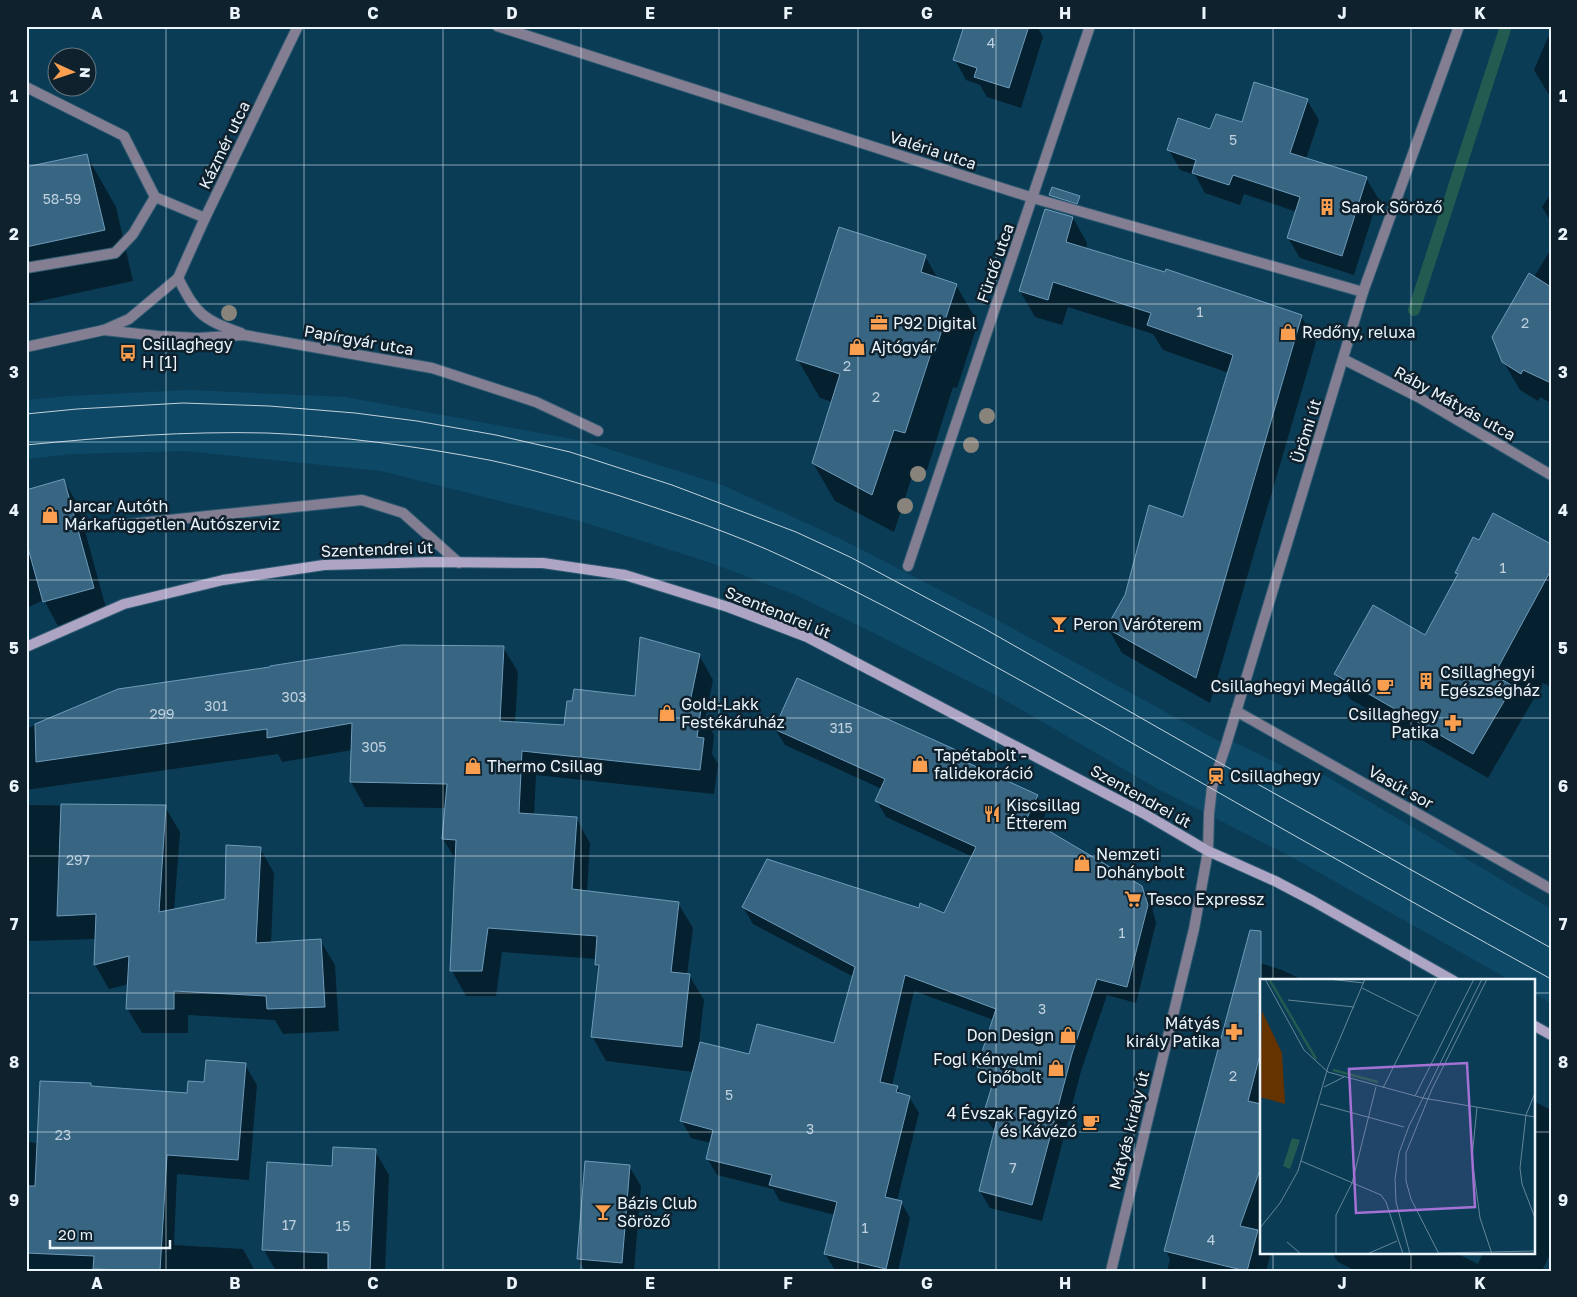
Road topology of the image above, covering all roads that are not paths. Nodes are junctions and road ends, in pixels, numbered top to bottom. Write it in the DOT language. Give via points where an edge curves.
graph roads {
  1 [pos="298,26"];
  2 [pos="497,26"];
  3 [pos="1090,26"];
  4 [pos="1459,26"];
  5 [pos="26,87"];
  6 [pos="155,197"];
  7 [pos="1033,198"];
  8 [pos="205,218"];
  9 [pos="26,268"];
  10 [pos="178,278"];
  11 [pos="1363,292"];
  12 [pos="104,330"];
  13 [pos="244,335"];
  14 [pos="26,347"];
  15 [pos="1344,359"];
  16 [pos="598,431"];
  17 [pos="1551,475"];
  18 [pos="130,524"];
  19 [pos="459,562"];
  20 [pos="908,566"];
  21 [pos="26,647"];
  22 [pos="1236,711"];
  23 [pos="1208,851"];
  24 [pos="1551,889"];
  25 [pos="1450,979"];
  26 [pos="1534,1026"];
  27 [pos="1551,1035"];
  28 [pos="1111,1271"];
  1 -- 8 [label="street, Kázmér utca"];
  2 -- 7 [label="street, Valéria utca"];
  3 -- 7 [label="street, Fürdő utca"];
  4 -- 11 [label="street, Ürömi út"];
  5 -- 6 [label="street" via="124,136"];
  6 -- 8 [label="street"];
  6 -- 9 [label="street" via="133,234 116,253"];
  7 -- 11 [label="street, Valéria utca"];
  7 -- 20 [label="street, Fürdő utca"];
  8 -- 10 [label="street, Kázmér utca"];
  10 -- 12 [label="street, Papírgyár utca" via="129,319"];
  10 -- 13 [label="street" via="201,315 214,324"];
  11 -- 15 [label="street, Ürömi út"];
  12 -- 13 [label="street, Papírgyár utca" via="198,338"];
  12 -- 14 [label="street, Papírgyár utca"];
  13 -- 16 [label="street, Papírgyár utca" via="432,368 536,402"];
  15 -- 17 [label="street, Ráby Mátyás utca" via="1420,398"];
  15 -- 22 [label="street, Ürömi út"];
  18 -- 19 [label="street" via="362,500 403,514"];
  19 -- 21 [label="main road, Szentendrei út" via="324,564 223,580 124,604"];
  19 -- 23 [label="main road, Szentendrei út" via="542,563 626,575 728,606 815,641"];
  22 -- 23 [label="street, Ürömi út" via="1212,788"];
  22 -- 24 [label="street, Vasút sor"];
  23 -- 25 [label="main road, Szentendrei út" via="1298,893"];
  23 -- 28 [label="street, Mátyás király út" via="1194,929"];
  26 -- 27 [label="main road"];
}
